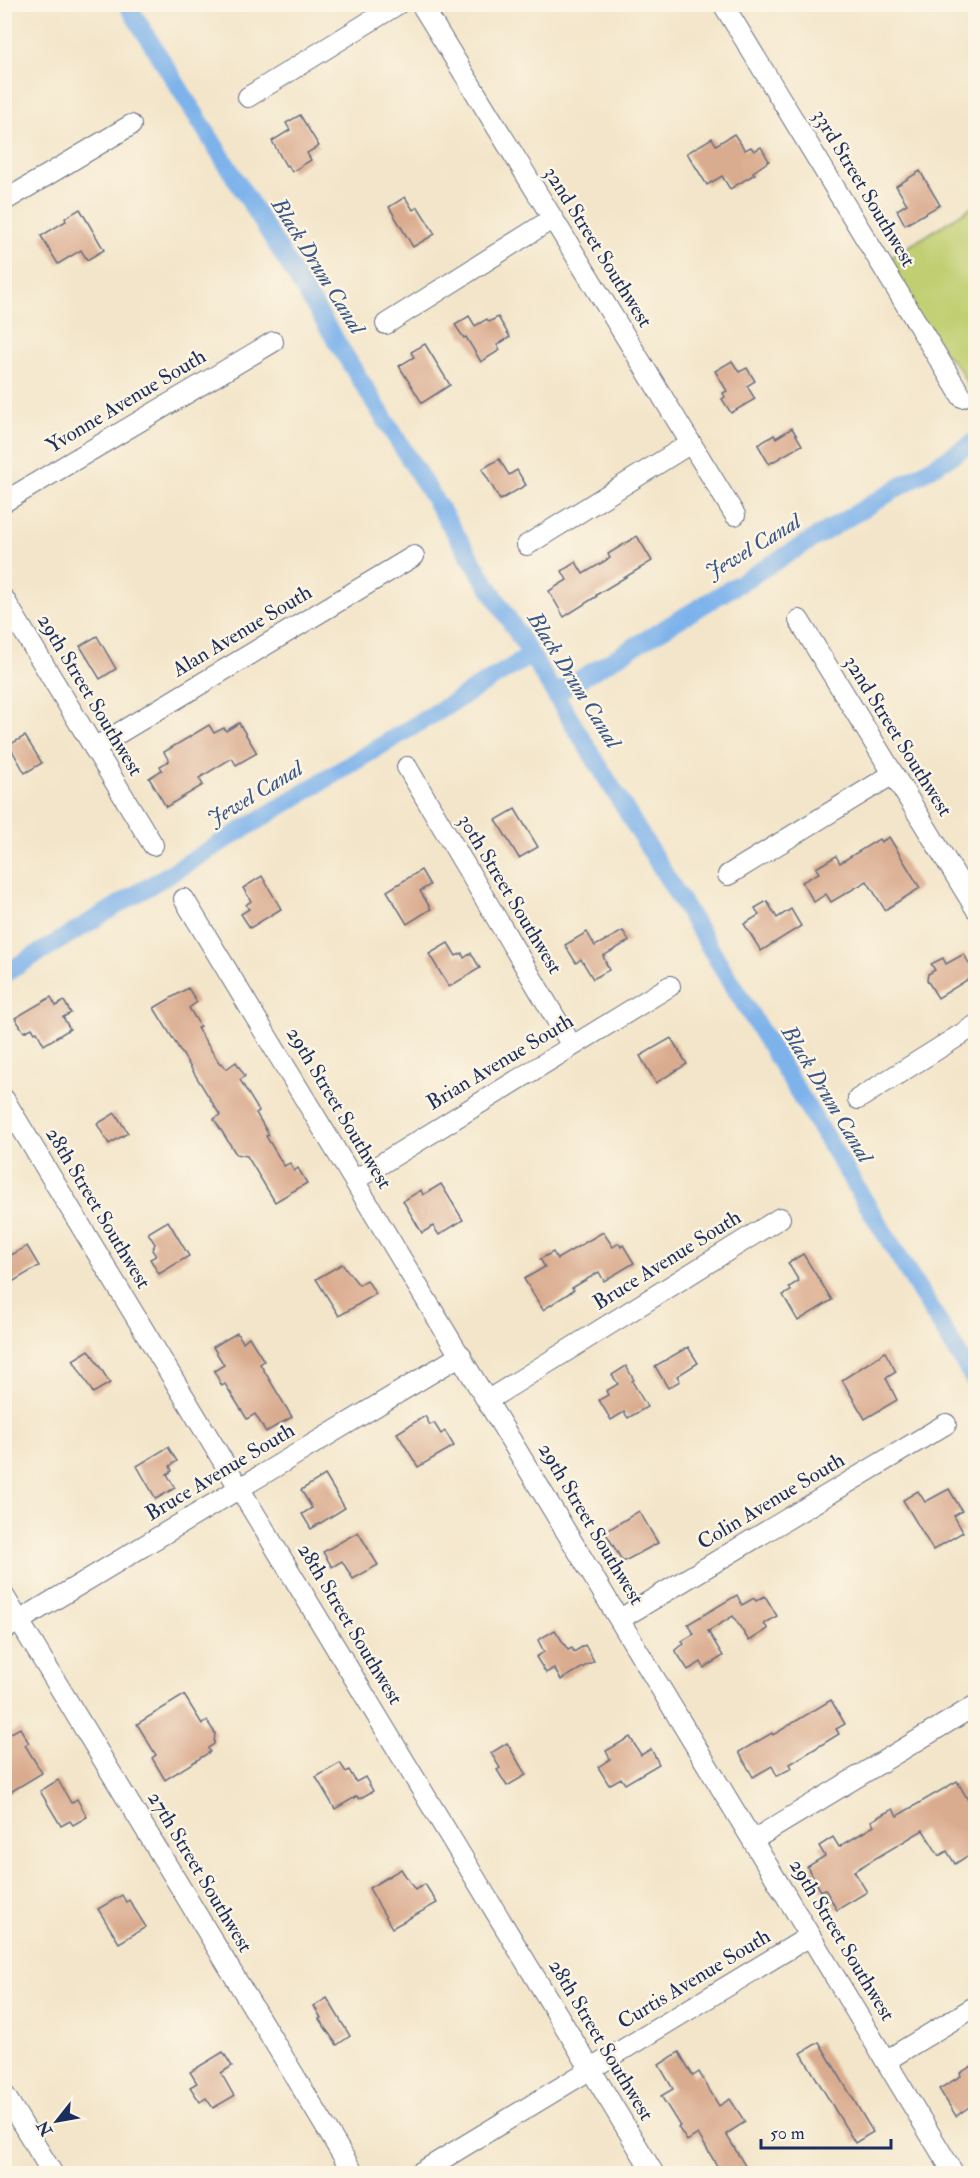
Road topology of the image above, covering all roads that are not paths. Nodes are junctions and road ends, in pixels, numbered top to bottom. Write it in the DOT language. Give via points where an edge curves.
graph roads {
  1 [pos="398,4"];
  2 [pos="421,4"];
  3 [pos="723,4"];
  4 [pos="248,98"];
  5 [pos="131,125"];
  6 [pos="4,201"];
  7 [pos="552,219"];
  8 [pos="386,324"];
  9 [pos="273,342"];
  10 [pos="962,397"];
  11 [pos="691,443"];
  12 [pos="4,502"];
  13 [pos="735,515"];
  14 [pos="527,544"];
  15 [pos="414,556"];
  16 [pos="4,599"];
  17 [pos="799,620"];
  18 [pos="94,748"];
  19 [pos="406,767"];
  20 [pos="893,774"];
  21 [pos="153,845"];
  22 [pos="728,875"];
  23 [pos="184,899"];
  24 [pos="975,909"];
  25 [pos="670,986"];
  26 [pos="975,1025"];
  27 [pos="572,1046"];
  28 [pos="4,1099"];
  29 [pos="858,1099"];
  30 [pos="355,1180"];
  31 [pos="780,1218"];
  32 [pos="461,1355"];
  33 [pos="488,1400"];
  34 [pos="946,1424"];
  35 [pos="239,1488"];
  36 [pos="4,1596"];
  37 [pos="620,1620"];
  38 [pos="12,1626"];
  39 [pos="975,1705"];
  40 [pos="753,1840"];
  41 [pos="810,1936"];
  42 [pos="975,2006"];
  43 [pos="887,2060"];
  44 [pos="591,2069"];
  45 [pos="4,2094"];
  46 [pos="53,2174"];
  47 [pos="354,2174"];
  48 [pos="418,2174"];
  49 [pos="654,2174"];
  50 [pos="954,2174"];
  1 -- 4 [label="street"];
  2 -- 7 [label="street, 32nd Street Southwest"];
  3 -- 10 [label="street, 33rd Street Southwest"];
  5 -- 6 [label="street"];
  7 -- 8 [label="street"];
  7 -- 11 [label="street, 32nd Street Southwest"];
  9 -- 12 [label="street, Yvonne Avenue South"];
  11 -- 13 [label="street, 32nd Street Southwest"];
  11 -- 14 [label="street"];
  15 -- 18 [label="street, Alan Avenue South"];
  16 -- 18 [label="street, 29th Street Southwest"];
  17 -- 20 [label="street, 32nd Street Southwest"];
  18 -- 21 [label="street, 29th Street Southwest"];
  19 -- 27 [label="street, 30th Street Southwest"];
  20 -- 22 [label="street"];
  20 -- 24 [label="street, 32nd Street Southwest"];
  23 -- 30 [label="street, 29th Street Southwest"];
  25 -- 27 [label="street, Brian Avenue South"];
  26 -- 29 [label="street"];
  27 -- 30 [label="street, Brian Avenue South"];
  28 -- 35 [label="street, 28th Street Southwest"];
  30 -- 32 [label="street, 29th Street Southwest"];
  31 -- 33 [label="street, Bruce Avenue South"];
  32 -- 33 [label="street, 29th Street Southwest"];
  32 -- 35 [label="street, Bruce Avenue South"];
  33 -- 37 [label="street, 29th Street Southwest"];
  34 -- 37 [label="street, Colin Avenue South"];
  35 -- 38 [label="street, Bruce Avenue South"];
  35 -- 44 [label="street, 28th Street Southwest"];
  36 -- 38 [label="street, 27th Street Southwest"];
  37 -- 40 [label="street, 29th Street Southwest"];
  38 -- 47 [label="street, 27th Street Southwest"];
  39 -- 40 [label="street"];
  40 -- 41 [label="street, 29th Street Southwest"];
  41 -- 43 [label="street, 29th Street Southwest"];
  41 -- 44 [label="street, Curtis Avenue South"];
  42 -- 43 [label="street"];
  43 -- 50 [label="street, 29th Street Southwest"];
  44 -- 48 [label="street, Curtis Avenue South"];
  44 -- 49 [label="street, 28th Street Southwest"];
  45 -- 46 [label="street"];
}
